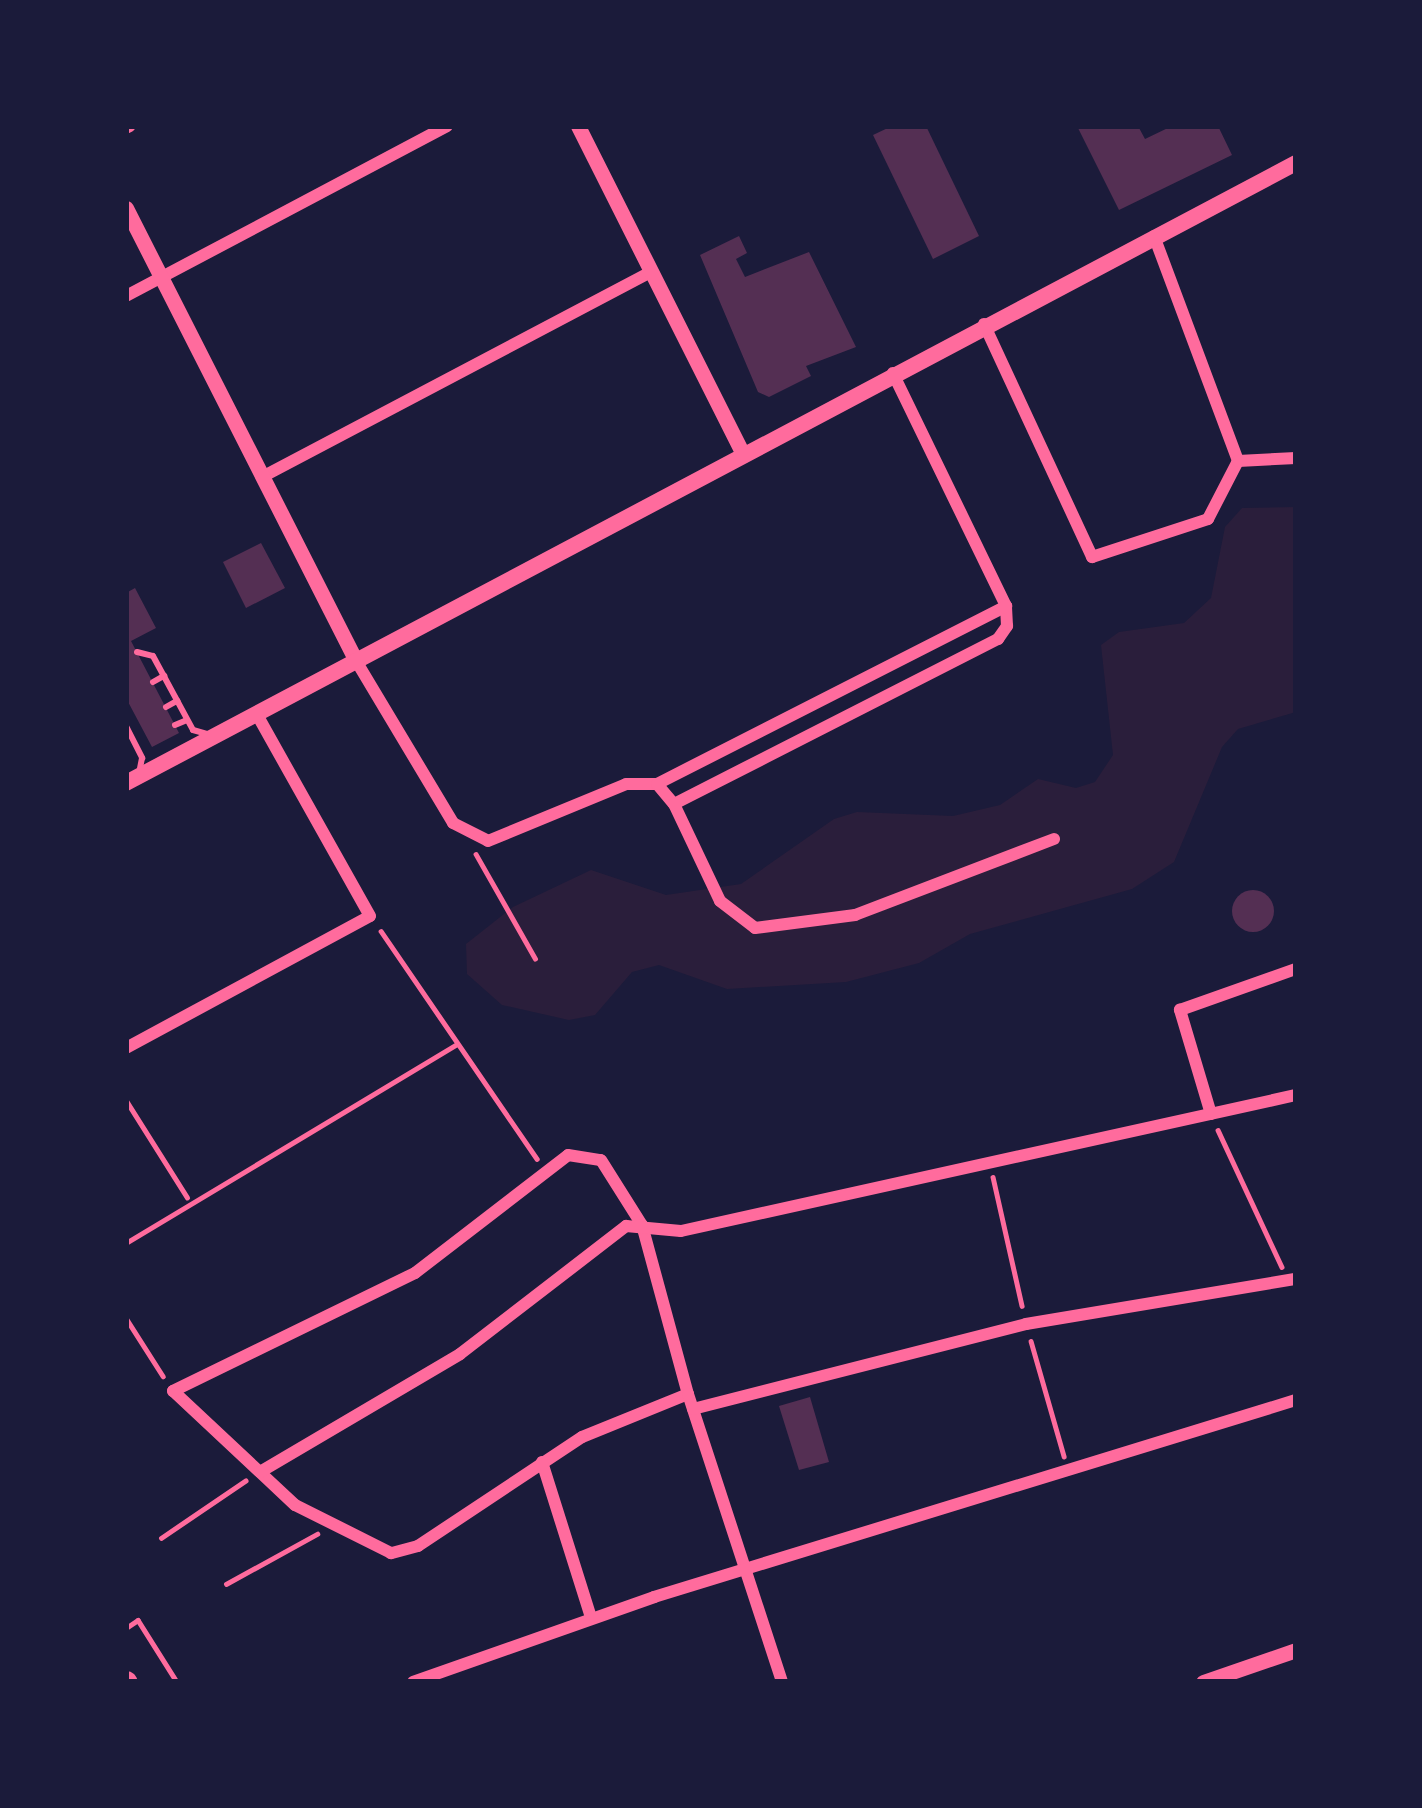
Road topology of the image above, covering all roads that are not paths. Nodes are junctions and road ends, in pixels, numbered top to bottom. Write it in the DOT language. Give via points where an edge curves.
graph roads {
  1 [pos="447,126"];
  2 [pos="578,126"];
  3 [pos="1296,163"];
  4 [pos="126,208"];
  5 [pos="1154,236"];
  6 [pos="651,272"];
  7 [pos="162,278"];
  8 [pos="126,296"];
  9 [pos="984,323"];
  10 [pos="893,373"];
  11 [pos="742,454"];
  12 [pos="1296,458"];
  13 [pos="1238,461"];
  14 [pos="262,477"];
  15 [pos="1006,606"];
  16 [pos="137,652"];
  17 [pos="355,659"];
  18 [pos="164,676"];
  19 [pos="153,682"];
  20 [pos="177,701"];
  21 [pos="166,707"];
  22 [pos="256,713"];
  23 [pos="187,720"];
  24 [pos="139,721"];
  25 [pos="176,725"];
  26 [pos="126,727"];
  27 [pos="214,736"];
  28 [pos="148,739"];
  29 [pos="136,746"];
  30 [pos="132,780"];
  31 [pos="657,784"];
  32 [pos="674,804"];
  33 [pos="1054,839"];
  34 [pos="1296,969"];
  35 [pos="126,1048"];
  36 [pos="1296,1095"];
  37 [pos="1210,1114"];
  38 [pos="643,1225"];
  39 [pos="1292,1280"];
  40 [pos="1296,1400"];
  41 [pos="691,1401"];
  42 [pos="542,1462"];
  43 [pos="260,1472"];
  44 [pos="750,1570"];
  45 [pos="591,1618"];
  46 [pos="1296,1650"];
  47 [pos="413,1682"];
  48 [pos="782,1682"];
  49 [pos="1203,1682"];
  1 -- 7 [label="street"];
  2 -- 6 [label="street"];
  3 -- 5 [label="main road"];
  4 -- 7 [label="street"];
  5 -- 9 [label="main road"];
  5 -- 13 [label="street"];
  6 -- 11 [label="street"];
  6 -- 14 [label="street"];
  7 -- 8 [label="street"];
  7 -- 14 [label="street"];
  9 -- 10 [label="main road"];
  9 -- 13 [label="street" via="1092,557 1208,519"];
  10 -- 11 [label="main road"];
  10 -- 15 [label="street"];
  11 -- 17 [label="main road"];
  12 -- 13 [label="street"];
  14 -- 17 [label="street"];
  15 -- 31 [label="street"];
  15 -- 32 [label="street" via="998,639"];
  16 -- 18 [label="lane" via="153,656"];
  17 -- 22 [label="main road"];
  17 -- 31 [label="street" via="453,823 472,838 503,836 597,791"];
  18 -- 19 [label="lane"];
  18 -- 20 [label="lane"];
  20 -- 21 [label="lane"];
  20 -- 23 [label="lane"];
  22 -- 27 [label="main road"];
  22 -- 35 [label="street" via="370,916"];
  23 -- 25 [label="lane"];
  23 -- 27 [label="lane"];
  24 -- 26 [label="lane"];
  26 -- 29 [label="lane"];
  27 -- 30 [label="main road"];
  28 -- 29 [label="lane"];
  29 -- 30 [label="lane"];
  31 -- 32 [label="street"];
  32 -- 33 [label="street" via="720,901 755,928 855,915"];
  34 -- 37 [label="street" via="1180,1010"];
  36 -- 37 [label="street"];
  37 -- 38 [label="street" via="681,1231"];
  38 -- 41 [label="street"];
  38 -- 43 [label="street" via="616,1232 460,1354"];
  38 -- 43 [label="street" via="601,1160 582,1153 415,1273 172,1391"];
  39 -- 41 [label="street" via="1026,1324"];
  40 -- 44 [label="street"];
  41 -- 42 [label="street"];
  41 -- 44 [label="street"];
  42 -- 43 [label="street" via="410,1551 382,1551 328,1528"];
  42 -- 45 [label="street"];
  44 -- 45 [label="street"];
  44 -- 48 [label="street"];
  45 -- 47 [label="street"];
  46 -- 49 [label="street"];
}
